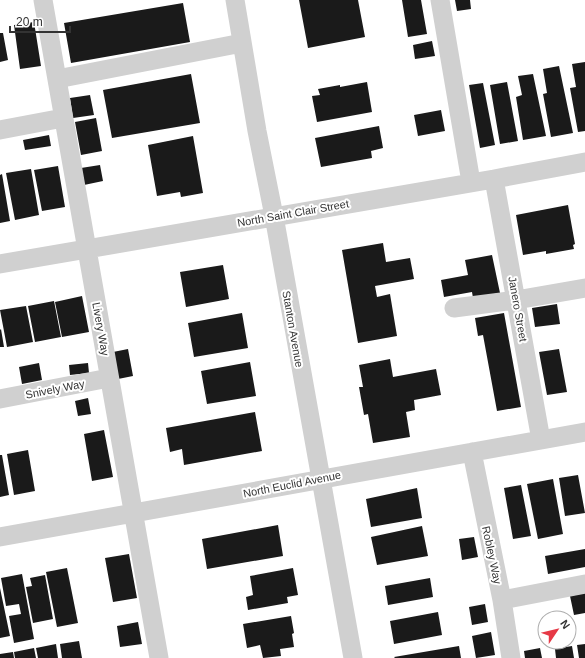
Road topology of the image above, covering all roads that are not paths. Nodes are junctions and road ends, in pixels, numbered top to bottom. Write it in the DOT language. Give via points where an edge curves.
graph roads {
  1 [pos="43,0"];
  2 [pos="235,0"];
  3 [pos="440,0"];
  4 [pos="242,44"];
  5 [pos="57,79"];
  6 [pos="63,118"];
  7 [pos="0,130"];
  8 [pos="585,162"];
  9 [pos="494,179"];
  10 [pos="471,182"];
  11 [pos="274,216"];
  12 [pos="86,248"];
  13 [pos="0,264"];
  14 [pos="585,288"];
  15 [pos="516,300"];
  16 [pos="454,308"];
  17 [pos="109,378"];
  18 [pos="0,399"];
  19 [pos="585,432"];
  20 [pos="541,440"];
  21 [pos="472,452"];
  22 [pos="320,479"];
  23 [pos="134,513"];
  24 [pos="0,537"];
  25 [pos="585,584"];
  26 [pos="502,600"];
  27 [pos="159,658"];
  28 [pos="353,658"];
  29 [pos="511,658"];
  1 -- 5 [label="street, Livery Way"];
  2 -- 4 [label="street, Stanton Avenue"];
  3 -- 10 [label="street"];
  4 -- 5 [label="street"];
  4 -- 11 [label="street, Stanton Avenue"];
  5 -- 6 [label="street, Livery Way"];
  6 -- 7 [label="street"];
  6 -- 12 [label="street, Livery Way"];
  8 -- 9 [label="street, North Saint Clair Street"];
  9 -- 10 [label="street, North Saint Clair Street"];
  9 -- 15 [label="street, Janero Street"];
  10 -- 11 [label="street, North Saint Clair Street"];
  11 -- 12 [label="street, North Saint Clair Street"];
  11 -- 22 [label="street, Stanton Avenue"];
  12 -- 13 [label="street, North Saint Clair Street"];
  12 -- 17 [label="street, Livery Way"];
  14 -- 15 [label="street"];
  15 -- 16 [label="street"];
  15 -- 20 [label="street, Janero Street"];
  17 -- 18 [label="street, Snively Way"];
  17 -- 23 [label="street, Livery Way"];
  19 -- 20 [label="street, North Euclid Avenue"];
  20 -- 21 [label="street, North Euclid Avenue"];
  21 -- 22 [label="street, North Euclid Avenue"];
  21 -- 26 [label="street, Robley Way"];
  22 -- 23 [label="street, North Euclid Avenue"];
  22 -- 28 [label="street, Stanton Avenue"];
  23 -- 24 [label="street, North Euclid Avenue"];
  23 -- 27 [label="street, Livery Way"];
  25 -- 26 [label="street"];
  26 -- 29 [label="street, Robley Way"];
}
